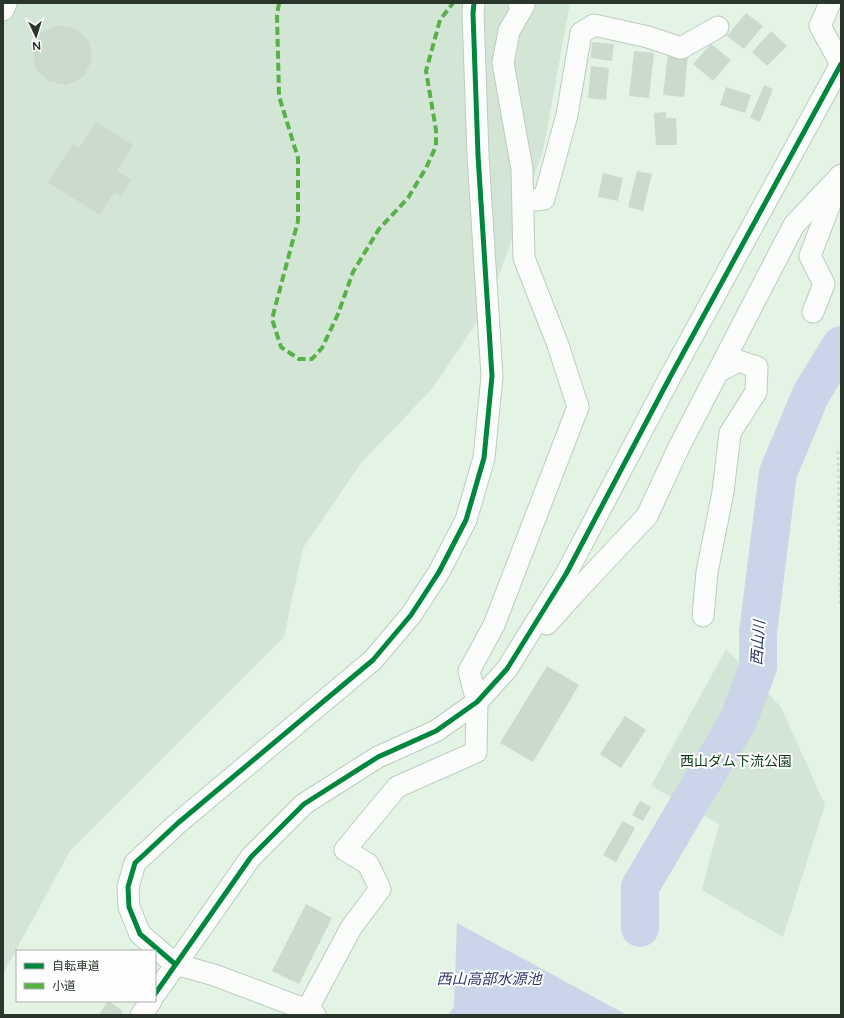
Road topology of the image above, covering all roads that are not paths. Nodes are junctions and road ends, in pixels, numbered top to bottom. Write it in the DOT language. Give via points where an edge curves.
graph roads {
  1 [pos="6,3"];
  2 [pos="474,3"];
  3 [pos="830,3"];
  4 [pos="523,4"];
  5 [pos="3,10"];
  6 [pos="718,27"];
  7 [pos="841,64"];
  8 [pos="840,176"];
  9 [pos="522,201"];
  10 [pos="814,312"];
  11 [pos="718,372"];
  12 [pos="703,616"];
  13 [pos="507,669"];
  14 [pos="477,702"];
  15 [pos="175,964"];
  16 [pos="156,992"];
  17 [pos="149,1002"];
  18 [pos="311,1012"];
  19 [pos="141,1015"];
  1 -- 5 [label="street"];
  2 -- 15 [label="street" via="478,155 492,376 484,458 466,520 439,572 411,615 373,660 178,823 135,863 128,887 129,907 140,934"];
  3 -- 7 [label="street" via="820,26"];
  4 -- 9 [label="street" via="509,31 503,63 522,168"];
  6 -- 9 [label="street" via="681,48 648,37 594,25 580,33 567,115 544,199"];
  7 -- 13 [label="street" via="566,574"];
  8 -- 10 [label="street" via="810,256 824,284"];
  8 -- 11 [label="street" via="794,225"];
  9 -- 14 [label="street" via="524,258 558,345 578,407 494,625 469,671"];
  11 -- 12 [label="street" via="738,361 757,367 756,392 730,433 723,492 707,572"];
  11 -- 13 [label="street" via="647,516"];
  13 -- 14 [label="street"];
  14 -- 15 [label="street" via="436,731 378,757 304,804 251,857"];
  14 -- 18 [label="street" via="476,752 397,787 345,850 368,864 380,889 351,928"];
  15 -- 16 [label="street"];
  15 -- 18 [label="street" via="214,975"];
  17 -- 19 [label="street"];
}
